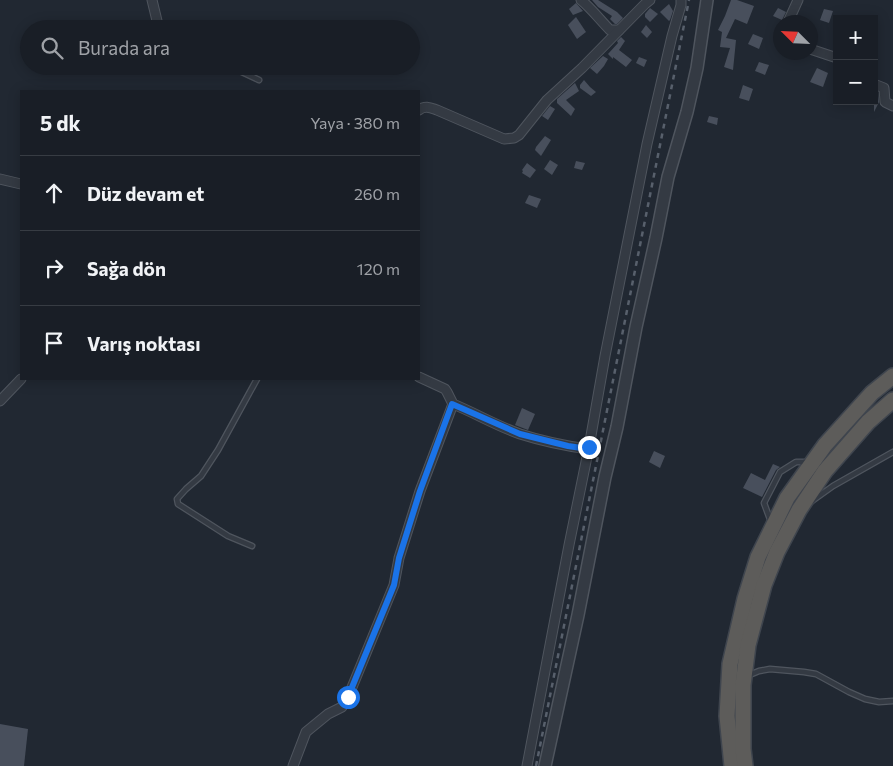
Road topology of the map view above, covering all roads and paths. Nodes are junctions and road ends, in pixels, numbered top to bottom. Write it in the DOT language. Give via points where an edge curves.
graph roads {
  1 [pos="152,0"];
  2 [pos="581,0"];
  3 [pos="650,0"];
  4 [pos="681,0"];
  5 [pos="707,0"];
  6 [pos="798,0"];
  7 [pos="791,15"];
  8 [pos="156,20"];
  9 [pos="619,30"];
  10 [pos="818,51"];
  11 [pos="833,57"];
  12 [pos="248,75"];
  13 [pos="259,80"];
  14 [pos="878,86"];
  15 [pos="893,106"];
  16 [pos="420,109"];
  17 [pos="0,179"];
  18 [pos="20,184"];
  19 [pos="893,376"];
  20 [pos="420,377"];
  21 [pos="20,380"];
  22 [pos="257,380"];
  23 [pos="893,400"];
  24 [pos="0,401"];
  25 [pos="452,404"];
  26 [pos="588,449"];
  27 [pos="893,452"];
  28 [pos="813,462"];
  29 [pos="799,510"];
  30 [pos="773,526"];
  31 [pos="252,546"];
  32 [pos="744,676"];
  33 [pos="893,701"];
  34 [pos="293,766"];
  35 [pos="527,766"];
  36 [pos="545,766"];
  37 [pos="732,766"];
  38 [pos="745,766"];
  1 -- 8 [label="street"];
  2 -- 9 [label="street" via="610,30"];
  3 -- 9 [label="street"];
  4 -- 26 [label="street" via="647,144"];
  5 -- 36 [label="street" via="697,68 668,177"];
  6 -- 7 [label="street"];
  9 -- 16 [label="street" via="547,100 514,138 504,138 428,107"];
  10 -- 11 [label="street"];
  12 -- 13 [label="lane"];
  14 -- 15 [label="street" via="884,88 885,102"];
  17 -- 18 [label="street"];
  19 -- 28 [label="highway" via="872,393"];
  20 -- 25 [label="street" via="441,386 448,392"];
  21 -- 24 [label="street"];
  22 -- 31 [label="lane" via="201,476 177,499 178,504 228,536"];
  23 -- 29 [label="highway" via="868,422 825,472"];
  25 -- 26 [label="street" via="520,434"];
  25 -- 34 [label="street" via="420,491 394,585 348,697 342,707 306,732"];
  26 -- 35 [label="street"];
  27 -- 29 [label="lane" via="833,486"];
  28 -- 30 [label="highway" via="787,498"];
  28 -- 30 [label="lane" via="796,462 780,472 764,503"];
  29 -- 32 [label="highway" via="764,586 748,645"];
  30 -- 37 [label="highway" via="744,599 730,664 727,716"];
  32 -- 33 [label="lane" via="770,669 816,674 865,699"];
  32 -- 38 [label="highway"];
}
